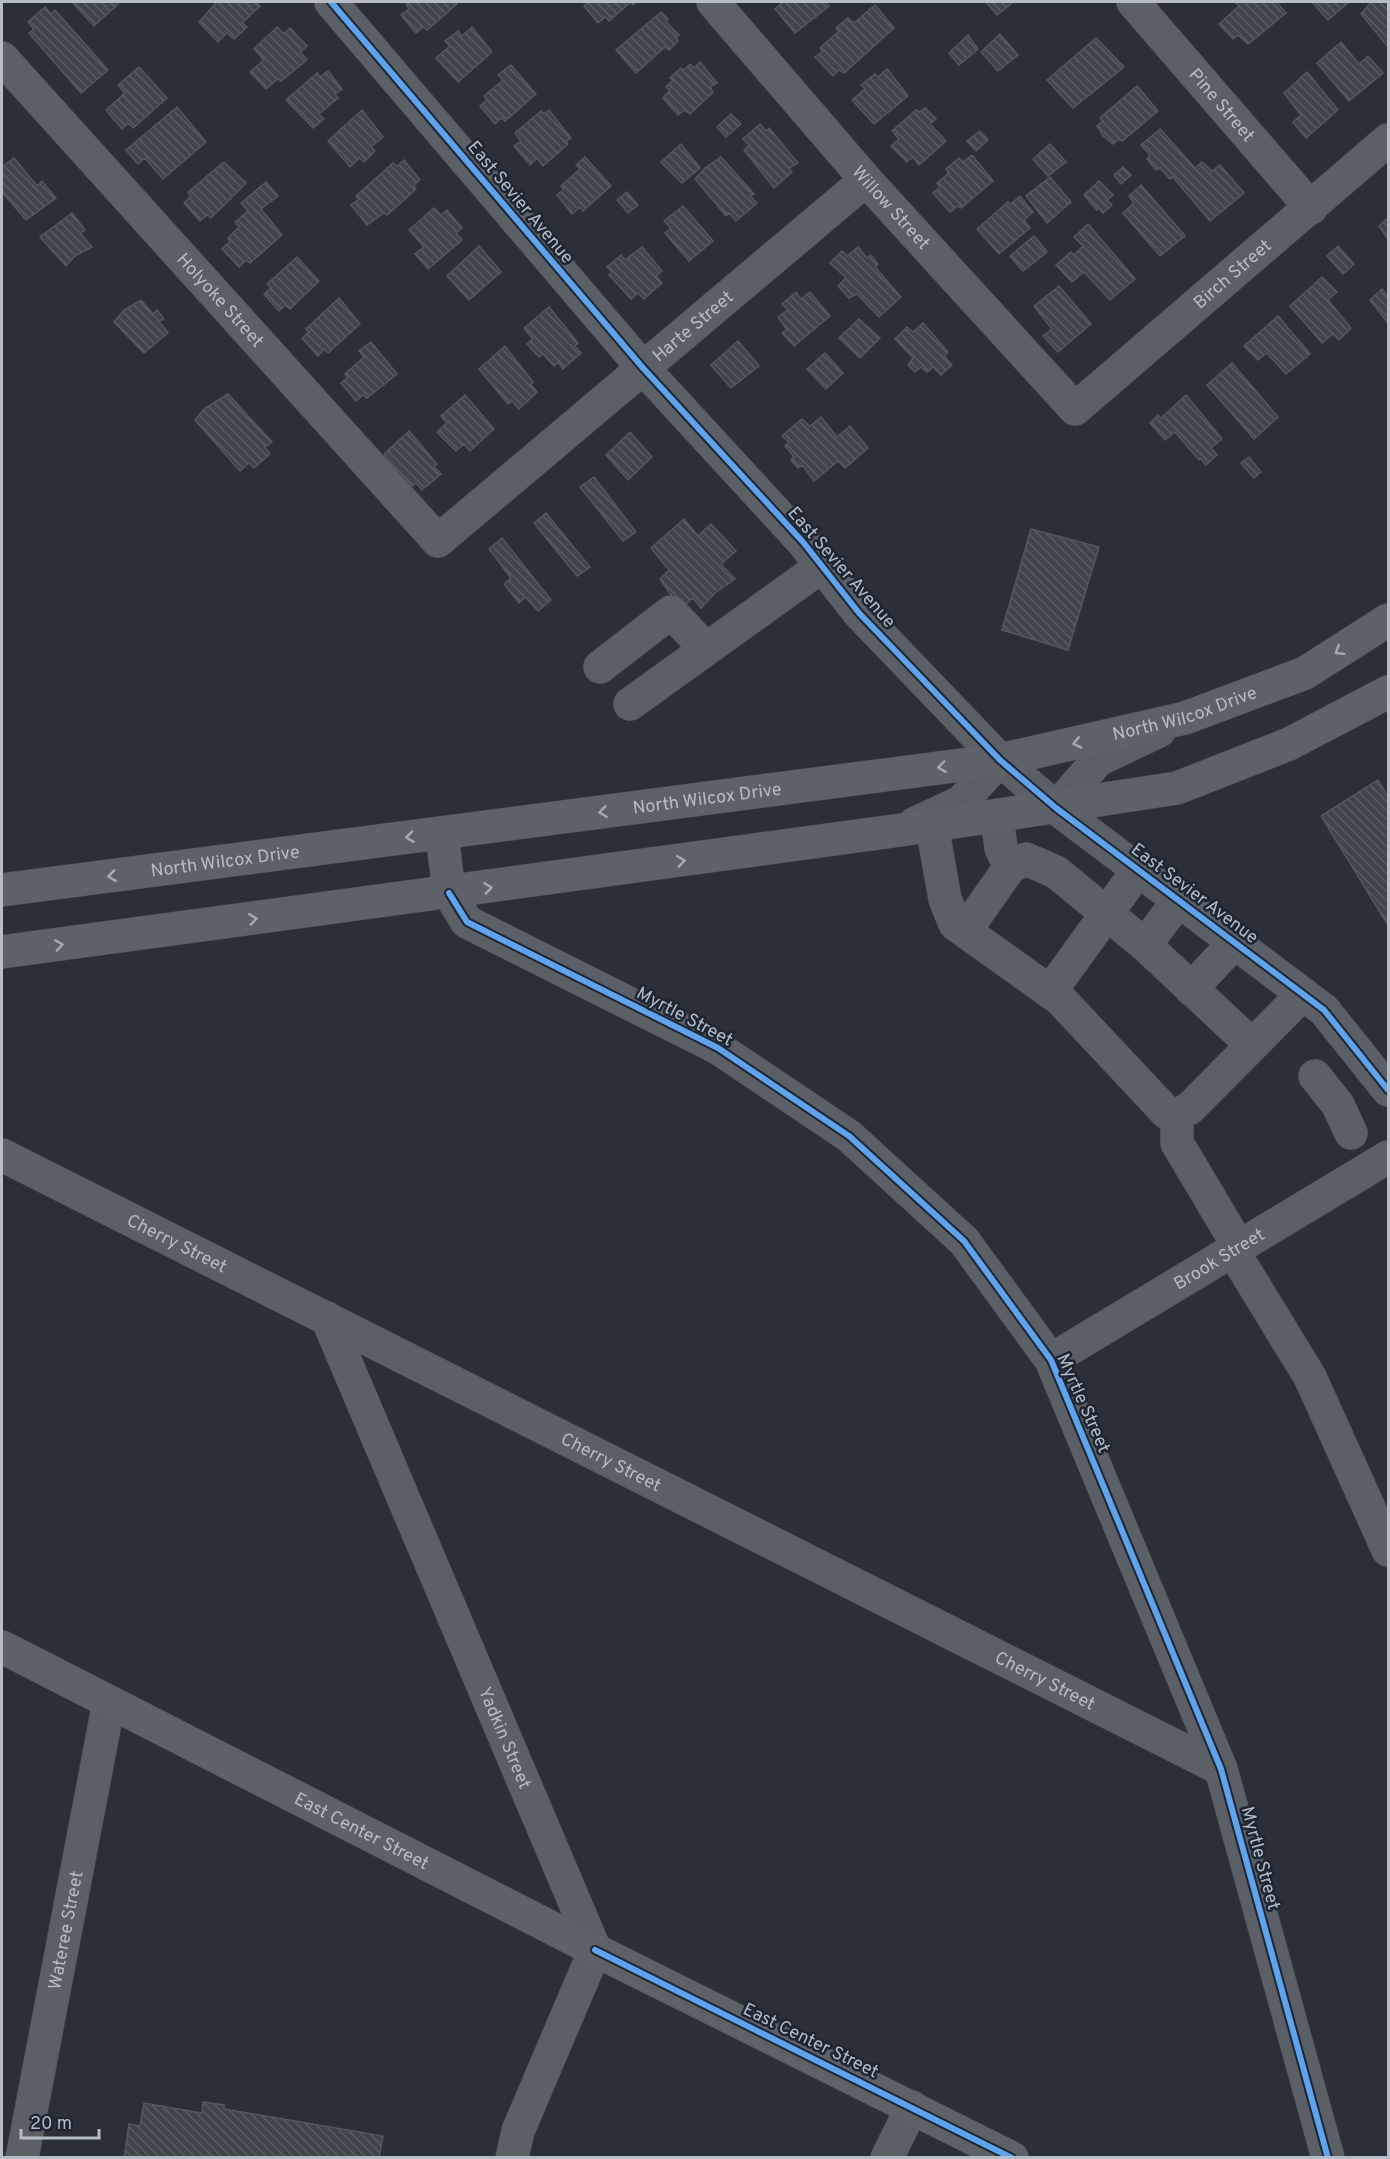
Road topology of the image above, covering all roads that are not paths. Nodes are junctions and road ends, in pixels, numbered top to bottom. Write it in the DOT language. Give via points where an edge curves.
graph roads {
  1 [pos="331,2"];
  2 [pos="713,2"];
  3 [pos="1133,2"];
  4 [pos="2,58"];
  5 [pos="1389,140"];
  6 [pos="866,180"];
  7 [pos="1311,208"];
  8 [pos="643,368"];
  9 [pos="1075,409"];
  10 [pos="438,541"];
  11 [pos="822,566"];
  12 [pos="1389,620"];
  13 [pos="706,649"];
  14 [pos="600,667"];
  15 [pos="1389,692"];
  16 [pos="630,704"];
  17 [pos="1185,718"];
  18 [pos="1000,760"];
  19 [pos="1056,808"];
  20 [pos="997,817"];
  21 [pos="917,828"];
  22 [pos="442,833"];
  23 [pos="1093,836"];
  24 [pos="1010,867"];
  25 [pos="1138,870"];
  26 [pos="1063,877"];
  27 [pos="2,890"];
  28 [pos="449,893"];
  29 [pos="1179,900"];
  30 [pos="1108,913"];
  31 [pos="965,931"];
  32 [pos="1235,942"];
  33 [pos="1145,945"];
  34 [pos="2,952"];
  35 [pos="1191,989"];
  36 [pos="1050,992"];
  37 [pos="1304,994"];
  38 [pos="1252,1046"];
  39 [pos="1315,1076"];
  40 [pos="1383,1083"];
  41 [pos="1178,1115"];
  42 [pos="2,1155"];
  43 [pos="1389,1157"];
  44 [pos="1236,1249"];
  45 [pos="327,1318"];
  46 [pos="1052,1360"];
  47 [pos="1389,1550"];
  48 [pos="2,1647"];
  49 [pos="109,1702"];
  50 [pos="1221,1769"];
  51 [pos="595,1950"];
  52 [pos="912,2108"];
  53 [pos="22,2157"];
  54 [pos="512,2157"];
  55 [pos="887,2157"];
  56 [pos="1012,2157"];
  57 [pos="1328,2157"];
  1 -- 8 [label="street, East Sevier Avenue"];
  2 -- 6 [label="street, Willow Street"];
  3 -- 7 [label="street, Pine Street"];
  4 -- 10 [label="street, Holyoke Street"];
  5 -- 7 [label="street, Birch Street"];
  6 -- 8 [label="street, Harte Street"];
  6 -- 9 [label="street, Willow Street"];
  7 -- 9 [label="street, Birch Street"];
  8 -- 10 [label="street, Harte Street"];
  8 -- 11 [label="street, East Sevier Avenue"];
  11 -- 13 [label="street"];
  11 -- 18 [label="street, East Sevier Avenue" via="859,613"];
  12 -- 17 [label="main road, North Wilcox Drive, one-way" via="1305,673"];
  13 -- 14 [label="street" via="671,612"];
  13 -- 16 [label="street"];
  15 -- 19 [label="main road" via="1289,744 1177,788"];
  17 -- 18 [label="main road, North Wilcox Drive, one-way"];
  17 -- 19 [label="street" via="1098,760"];
  18 -- 19 [label="street, East Sevier Avenue"];
  18 -- 21 [label="street" via="961,802"];
  18 -- 22 [label="main road, North Wilcox Drive, one-way"];
  19 -- 20 [label="main road"];
  19 -- 23 [label="street, East Sevier Avenue"];
  20 -- 21 [label="main road"];
  20 -- 24 [label="street" via="1001,849"];
  28 -- 21 [label="main road, one-way"];
  21 -- 31 [label="street" via="955,924"];
  22 -- 27 [label="main road, North Wilcox Drive, one-way"];
  22 -- 28 [label="main road"];
  23 -- 25 [label="street, East Sevier Avenue"];
  23 -- 26 [label="street"];
  24 -- 26 [label="street" via="1026,859"];
  24 -- 31 [label="street"];
  25 -- 29 [label="street, East Sevier Avenue"];
  25 -- 30 [label="street"];
  26 -- 30 [label="street"];
  34 -- 28 [label="main road, one-way"];
  28 -- 46 [label="street, Myrtle Street" via="467,922 718,1048 849,1136 964,1241"];
  29 -- 32 [label="street, East Sevier Avenue"];
  29 -- 33 [label="street"];
  30 -- 33 [label="street"];
  30 -- 36 [label="street"];
  31 -- 36 [label="street"];
  32 -- 35 [label="street"];
  32 -- 37 [label="street, East Sevier Avenue"];
  33 -- 35 [label="street"];
  35 -- 38 [label="street"];
  36 -- 41 [label="street" via="1167,1113"];
  37 -- 38 [label="street"];
  37 -- 40 [label="street, East Sevier Avenue" via="1324,1010"];
  38 -- 41 [label="street" via="1190,1108"];
  39 -- 40 [label="street" via="1344,1119"];
  41 -- 44 [label="street" via="1177,1143"];
  42 -- 45 [label="street, Cherry Street"];
  43 -- 44 [label="street, Brook Street"];
  44 -- 46 [label="street, Brook Street"];
  44 -- 47 [label="street" via="1310,1377"];
  45 -- 50 [label="street, Cherry Street"];
  45 -- 51 [label="street, Yadkin Street"];
  46 -- 50 [label="street, Myrtle Street"];
  48 -- 49 [label="main road, East Center Street"];
  49 -- 51 [label="main road, East Center Street"];
  49 -- 53 [label="street, Wateree Street"];
  50 -- 57 [label="street, Myrtle Street"];
  51 -- 52 [label="main road, East Center Street"];
  51 -- 54 [label="street" via="518,2131"];
  52 -- 55 [label="street"];
  52 -- 56 [label="main road, East Center Street"];
}
